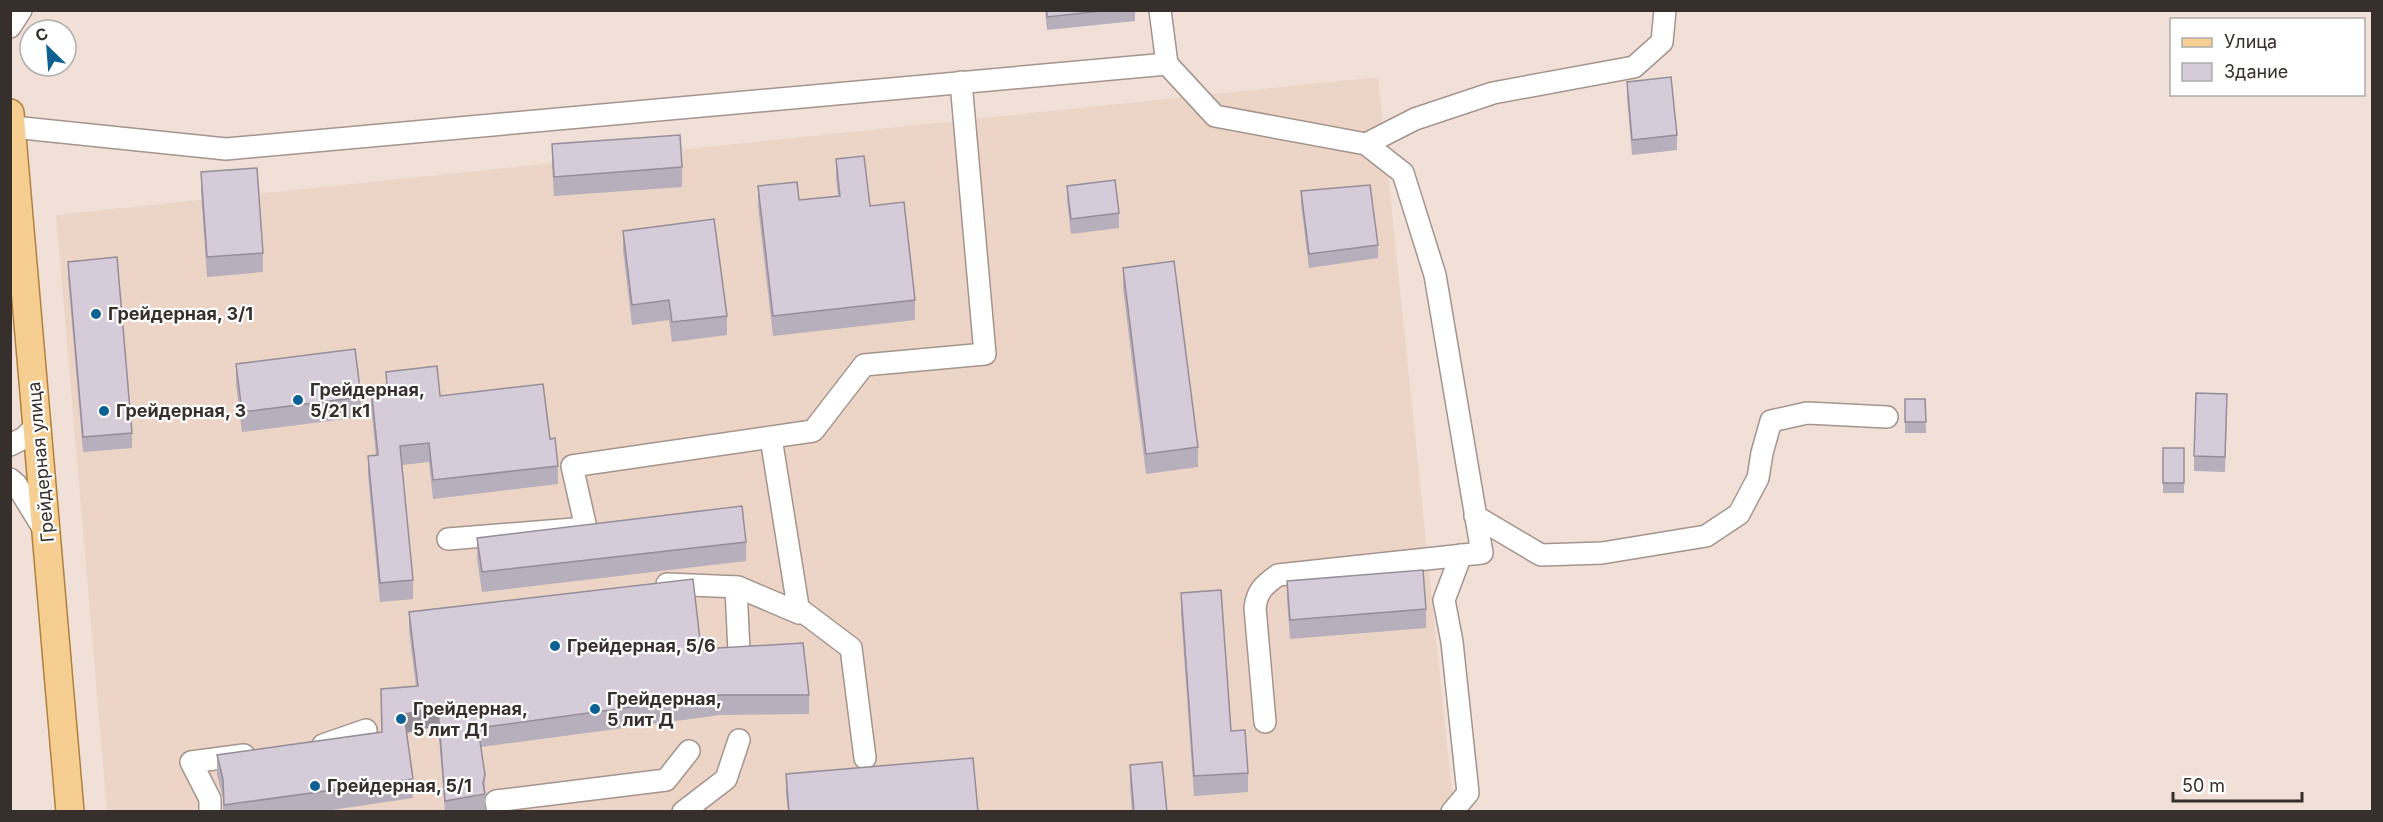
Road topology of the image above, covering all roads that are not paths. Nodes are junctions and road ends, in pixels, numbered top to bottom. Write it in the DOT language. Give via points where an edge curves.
graph roads {
  1 [pos="21,10"];
  2 [pos="1160,10"];
  3 [pos="1665,10"];
  4 [pos="10,27"];
  5 [pos="1167,64"];
  6 [pos="961,82"];
  7 [pos="11,120"];
  8 [pos="1366,144"];
  9 [pos="1887,417"];
  10 [pos="38,424"];
  11 [pos="771,438"];
  12 [pos="10,445"];
  13 [pos="10,479"];
  14 [pos="1475,516"];
  15 [pos="48,535"];
  16 [pos="448,539"];
  17 [pos="1461,555"];
  18 [pos="648,585"];
  19 [pos="736,587"];
  20 [pos="798,608"];
  21 [pos="739,652"];
  22 [pos="1265,722"];
  23 [pos="366,730"];
  24 [pos="738,740"];
  25 [pos="307,747"];
  26 [pos="688,751"];
  27 [pos="263,752"];
  28 [pos="865,758"];
  29 [pos="70,812"];
  30 [pos="210,812"];
  31 [pos="498,812"];
  32 [pos="683,812"];
  33 [pos="1452,812"];
  1 -- 4 [label="street"];
  2 -- 5 [label="street"];
  3 -- 8 [label="street" via="1662,42 1634,67 1493,93 1415,118"];
  5 -- 6 [label="street"];
  5 -- 8 [label="street" via="1215,116"];
  6 -- 7 [label="street" via="226,149"];
  6 -- 11 [label="street" via="986,354 864,365 813,431"];
  7 -- 10 [label="main road, Грейдерная улица"];
  8 -- 14 [label="street" via="1403,172 1435,275"];
  9 -- 14 [label="street" via="1807,414 1771,422 1758,478 1739,514 1706,536 1602,553 1541,555"];
  10 -- 12 [label="street"];
  10 -- 15 [label="main road, Грейдерная улица"];
  11 -- 16 [label="street" via="572,466 586,528"];
  11 -- 20 [label="street"];
  13 -- 15 [label="street"];
  14 -- 17 [label="street" via="1482,553"];
  15 -- 29 [label="main road, Грейдерная улица"];
  17 -- 22 [label="street" via="1278,575 1262,586 1255,608"];
  17 -- 33 [label="street" via="1444,600 1467,793"];
  18 -- 19 [label="street"];
  19 -- 20 [label="street" via="799,613"];
  19 -- 21 [label="street"];
  20 -- 28 [label="street" via="851,648"];
  23 -- 25 [label="street" via="329,745"];
  24 -- 32 [label="street" via="726,779"];
  26 -- 31 [label="street" via="666,780 496,801"];
  27 -- 30 [label="street" via="191,762 210,799"];
}
